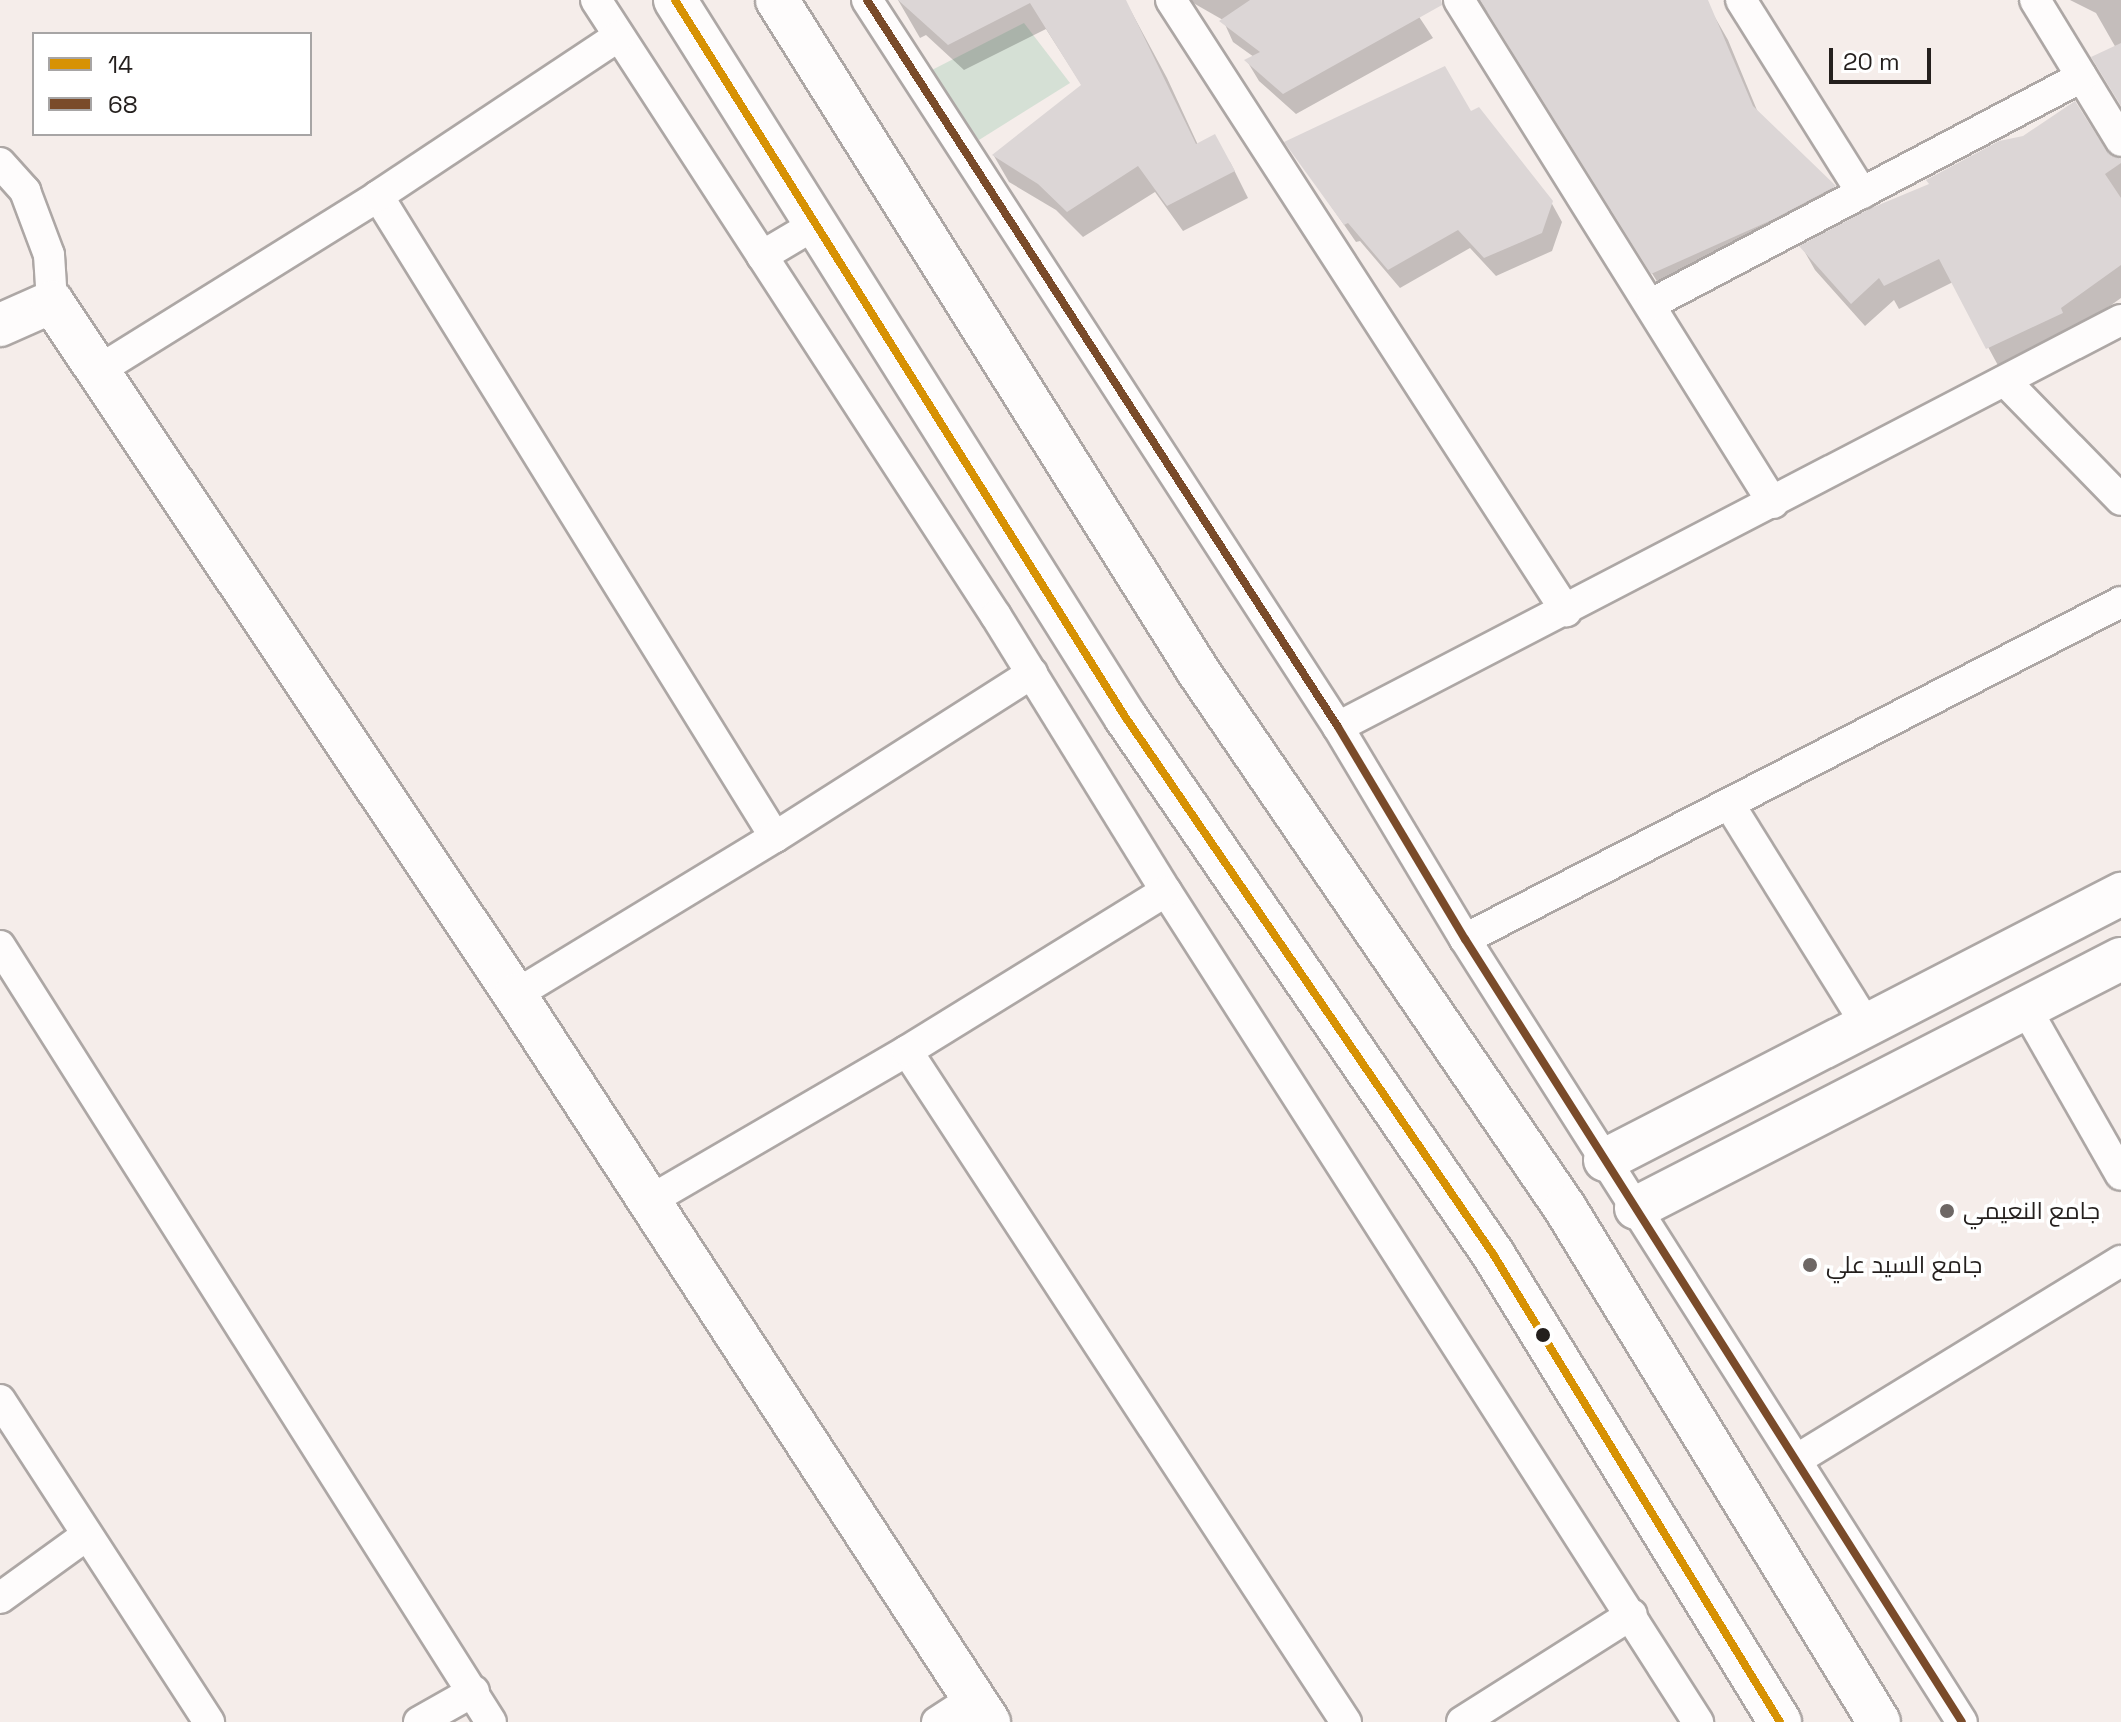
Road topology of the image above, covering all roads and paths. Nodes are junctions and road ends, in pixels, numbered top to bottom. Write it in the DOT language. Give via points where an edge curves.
graph roads {
  1 [pos="596,0"];
  2 [pos="675,0"];
  3 [pos="777,0"];
  4 [pos="867,0"];
  5 [pos="1171,0"];
  6 [pos="1459,0"];
  7 [pos="1741,0"];
  8 [pos="2035,0"];
  9 [pos="619,36"];
  10 [pos="2082,77"];
  11 [pos="2121,141"];
  12 [pos="0,163"];
  13 [pos="1862,193"];
  14 [pos="378,196"];
  15 [pos="816,224"];
  16 [pos="762,256"];
  17 [pos="52,302"];
  18 [pos="1651,304"];
  19 [pos="2121,320"];
  20 [pos="0,325"];
  21 [pos="99,370"];
  22 [pos="2005,381"];
  23 [pos="2121,500"];
  24 [pos="1773,503"];
  25 [pos="2121,602"];
  26 [pos="1566,611"];
  27 [pos="1032,673"];
  28 [pos="1338,727"];
  29 [pos="1729,804"];
  30 [pos="775,837"];
  31 [pos="1166,891"];
  32 [pos="2121,894"];
  33 [pos="1465,939"];
  34 [pos="0,946"];
  35 [pos="2121,959"];
  36 [pos="515,995"];
  37 [pos="2025,1007"];
  38 [pos="1866,1024"];
  39 [pos="907,1051"];
  40 [pos="1605,1160"];
  41 [pos="2121,1175"];
  42 [pos="651,1200"];
  43 [pos="1636,1208"];
  44 [pos="2121,1261"];
  45 [pos="0,1400"];
  46 [pos="1796,1460"];
  47 [pos="87,1535"];
  48 [pos="0,1598"];
  49 [pos="1632,1614"];
  50 [pos="474,1691"];
  51 [pos="982,1710"];
  52 [pos="209,1722"];
  53 [pos="419,1722"];
  54 [pos="491,1722"];
  55 [pos="937,1722"];
  56 [pos="1346,1722"];
  57 [pos="1462,1722"];
  58 [pos="1698,1722"];
  59 [pos="1780,1722"];
  60 [pos="1879,1722"];
  61 [pos="1962,1722"];
  1 -- 9 [label="street"];
  2 -- 15 [label="main road"];
  3 -- 60 [label="main road" via="1198,671 1565,1208"];
  4 -- 28 [label="street"];
  5 -- 26 [label="street"];
  6 -- 18 [label="street"];
  7 -- 13 [label="street"];
  8 -- 10 [label="street"];
  9 -- 14 [label="street"];
  9 -- 16 [label="street"];
  10 -- 11 [label="street"];
  10 -- 13 [label="street"];
  12 -- 17 [label="street" via="25,191 35,217 49,255"];
  13 -- 18 [label="street"];
  14 -- 21 [label="street"];
  14 -- 30 [label="street"];
  15 -- 16 [label="street"];
  15 -- 59 [label="main road" via="1126,718 1493,1254"];
  16 -- 27 [label="street"];
  17 -- 20 [label="main road"];
  17 -- 21 [label="main road"];
  18 -- 24 [label="street"];
  19 -- 22 [label="street"];
  21 -- 36 [label="main road"];
  22 -- 23 [label="street"];
  22 -- 24 [label="street"];
  24 -- 26 [label="street"];
  25 -- 29 [label="street"];
  26 -- 28 [label="street"];
  27 -- 30 [label="street"];
  27 -- 31 [label="street"];
  28 -- 33 [label="street"];
  29 -- 33 [label="street"];
  29 -- 38 [label="street"];
  30 -- 36 [label="street"];
  31 -- 39 [label="street"];
  31 -- 49 [label="street"];
  32 -- 38 [label="main road"];
  33 -- 40 [label="street"];
  34 -- 50 [label="street"];
  35 -- 37 [label="main road"];
  36 -- 42 [label="main road"];
  37 -- 41 [label="street"];
  37 -- 43 [label="main road"];
  38 -- 40 [label="main road"];
  39 -- 42 [label="street"];
  39 -- 56 [label="street"];
  40 -- 43 [label="street"];
  42 -- 51 [label="main road"];
  43 -- 46 [label="street"];
  44 -- 46 [label="street"];
  45 -- 47 [label="street"];
  46 -- 61 [label="street"];
  47 -- 48 [label="street"];
  47 -- 52 [label="street"];
  49 -- 57 [label="street"];
  49 -- 58 [label="street"];
  50 -- 53 [label="street"];
  50 -- 54 [label="street"];
  51 -- 55 [label="street"];
}
